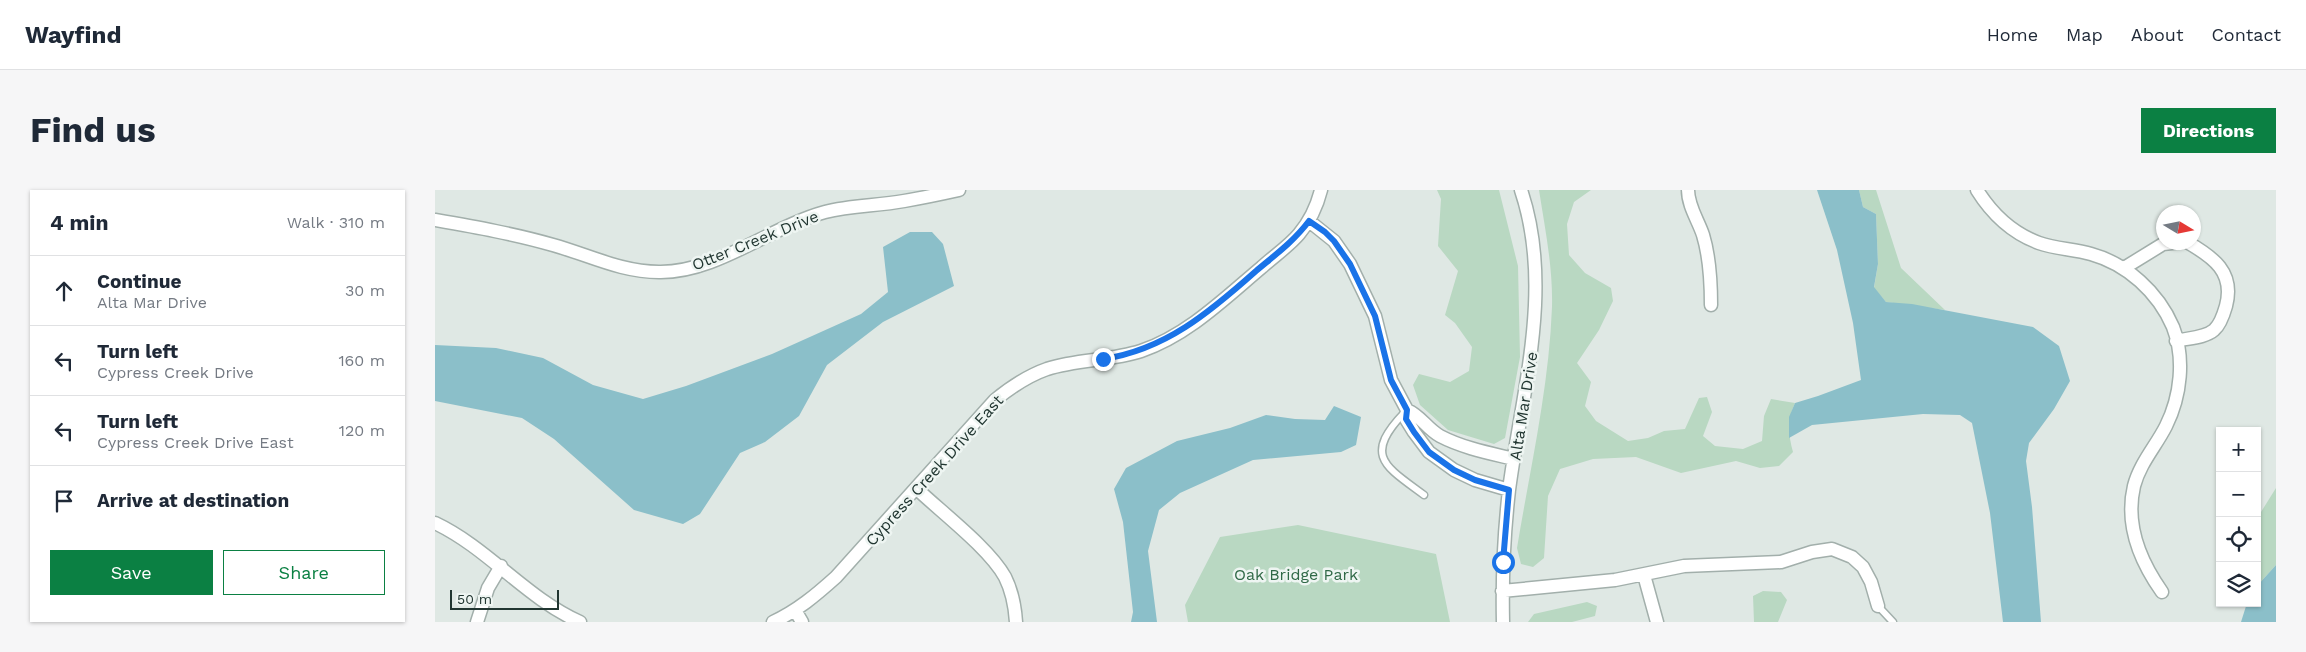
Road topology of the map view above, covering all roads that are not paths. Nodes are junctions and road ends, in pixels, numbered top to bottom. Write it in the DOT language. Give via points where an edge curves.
graph roads {
  1 [pos="959,190"];
  2 [pos="1321,190"];
  3 [pos="1521,190"];
  4 [pos="1687,190"];
  5 [pos="1977,190"];
  6 [pos="435,220"];
  7 [pos="1309,221"];
  8 [pos="2156,248"];
  9 [pos="2201,250"];
  10 [pos="2124,268"];
  11 [pos="1711,305"];
  12 [pos="2176,341"];
  13 [pos="1407,410"];
  14 [pos="1514,458"];
  15 [pos="916,488"];
  16 [pos="1509,490"];
  17 [pos="1424,495"];
  18 [pos="435,523"];
  19 [pos="501,566"];
  20 [pos="1644,575"];
  21 [pos="1502,592"];
  22 [pos="2162,592"];
  23 [pos="1878,606"];
  24 [pos="795,610"];
  25 [pos="1659,621"];
  26 [pos="477,622"];
  27 [pos="580,622"];
  28 [pos="773,622"];
  29 [pos="802,622"];
  30 [pos="1016,622"];
  31 [pos="1503,622"];
  32 [pos="1893,622"];
  1 -- 6 [label="street, Otter Creek Drive" via="903,202 825,212 797,221 709,262 661,272 618,267 524,237"];
  2 -- 7 [label="street, Cypress Creek Drive East"];
  3 -- 14 [label="street, Alta Mar Drive" via="1531,234 1535,303 1533,343"];
  4 -- 11 [label="street" via="1708,254"];
  5 -- 10 [label="street" via="1992,212 2026,237 2090,254"];
  7 -- 13 [label="street" via="1334,241 1350,264 1375,316 1391,380"];
  7 -- 15 [label="street, Cypress Creek Drive East" via="1299,235 1187,328 1141,350 1048,369 1011,387 995,400"];
  8 -- 10 [label="street"];
  9 -- 12 [label="street" via="2209,255 2226,276 2229,295 2224,314 2214,330"];
  10 -- 12 [label="street" via="2151,292 2164,309"];
  12 -- 22 [label="street" via="2180,369 2174,406 2141,467 2132,504 2132,524 2138,548"];
  13 -- 14 [label="street" via="1456,444"];
  13 -- 16 [label="street" via="1406,419 1429,452 1475,480"];
  13 -- 17 [label="lane" via="1387,432 1383,459 1392,471"];
  14 -- 16 [label="street, Alta Mar Drive"];
  15 -- 24 [label="street, Cypress Creek Drive East" via="836,577"];
  15 -- 30 [label="street" via="993,560 1013,597"];
  16 -- 21 [label="street, Alta Mar Drive"];
  18 -- 19 [label="street" via="469,541"];
  19 -- 26 [label="street" via="488,588"];
  19 -- 27 [label="street" via="544,601"];
  20 -- 21 [label="street"];
  20 -- 23 [label="street" via="1685,566 1781,562 1812,552 1832,550 1852,557 1863,567"];
  20 -- 25 [label="street"];
  21 -- 31 [label="street, Alta Mar Drive"];
  23 -- 32 [label="lane"];
  24 -- 28 [label="street, Cypress Creek Drive East"];
  24 -- 29 [label="street"];
}
